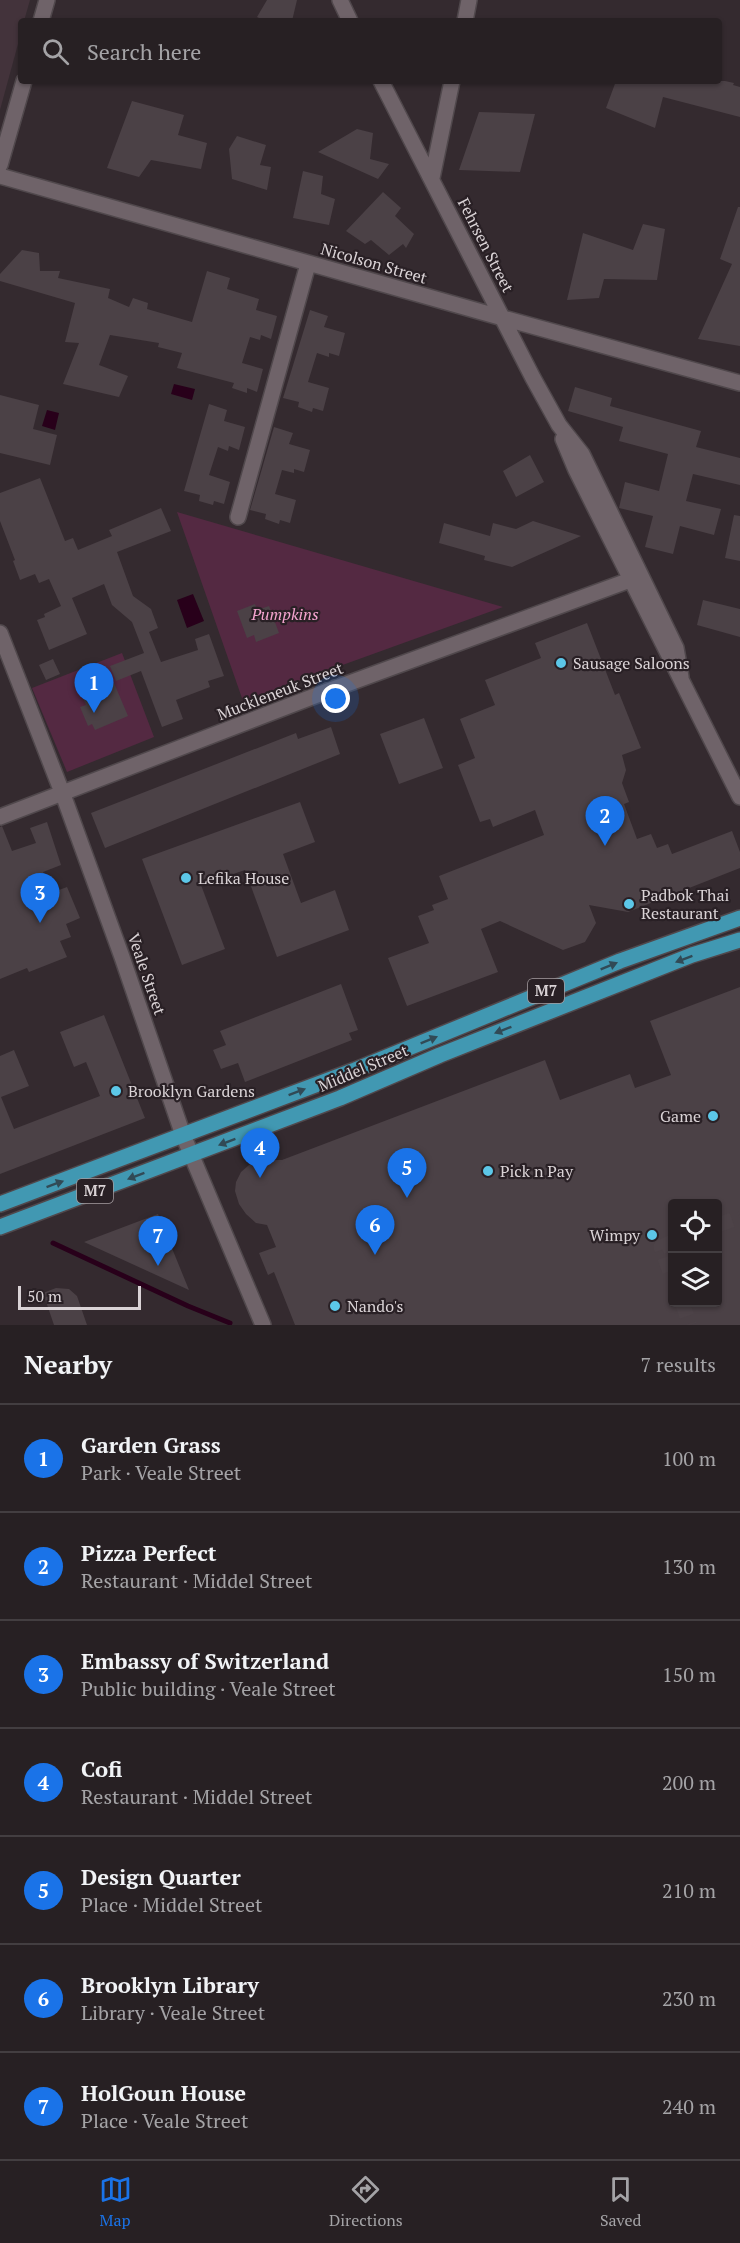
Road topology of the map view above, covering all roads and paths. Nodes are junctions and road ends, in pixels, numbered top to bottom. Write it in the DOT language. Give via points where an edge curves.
graph roads {
  1 [pos="47,0"];
  2 [pos="340,0"];
  3 [pos="469,0"];
  4 [pos="42,18"];
  5 [pos="349,18"];
  6 [pos="466,18"];
  7 [pos="23,84"];
  8 [pos="383,84"];
  9 [pos="451,84"];
  10 [pos="0,165"];
  11 [pos="0,176"];
  12 [pos="432,178"];
  13 [pos="308,264"];
  14 [pos="504,318"];
  15 [pos="740,382"];
  16 [pos="238,517"];
  17 [pos="635,578"];
  18 [pos="0,633"];
  19 [pos="729,772"];
  20 [pos="740,784"];
  21 [pos="62,793"];
  22 [pos="740,797"];
  23 [pos="0,817"];
  24 [pos="736,921"];
  25 [pos="740,940"];
  26 [pos="183,1135"];
  27 [pos="191,1155"];
  28 [pos="0,1204"];
  29 [pos="0,1227"];
  30 [pos="263,1325"];
  1 -- 4 [label="street"];
  2 -- 5 [label="street"];
  3 -- 6 [label="street"];
  7 -- 10 [label="street"];
  8 -- 12 [label="street, Fehrsen Street"];
  9 -- 12 [label="street"];
  11 -- 13 [label="street, Nicolson Street"];
  12 -- 14 [label="street, Fehrsen Street"];
  13 -- 14 [label="street, Nicolson Street"];
  13 -- 16 [label="street"];
  14 -- 15 [label="street, Nicolson Street"];
  14 -- 17 [label="street, Fehrsen Street" via="559,424 576,470"];
  17 -- 19 [label="street, Fehrsen Street" via="668,656"];
  17 -- 21 [label="street, Muckleneuk Street"];
  18 -- 21 [label="street, Veale Street"];
  19 -- 20 [label="street, Fehrsen Street"];
  19 -- 22 [label="street, Fehrsen Street"];
  21 -- 23 [label="street, Muckleneuk Street"];
  21 -- 26 [label="street, Veale Street"];
  26 -- 24 [label="main road, Middel Street / M7, one-way" via="355,1070 620,961"];
  25 -- 27 [label="main road, Middel Street / M7, one-way" via="440,1054 340,1098"];
  26 -- 27 [label="street, Veale Street"];
  28 -- 26 [label="main road, Middel Street / M7, one-way"];
  27 -- 29 [label="main road, Middel Street / M7, one-way"];
  27 -- 30 [label="street, Veale Street"];
}
